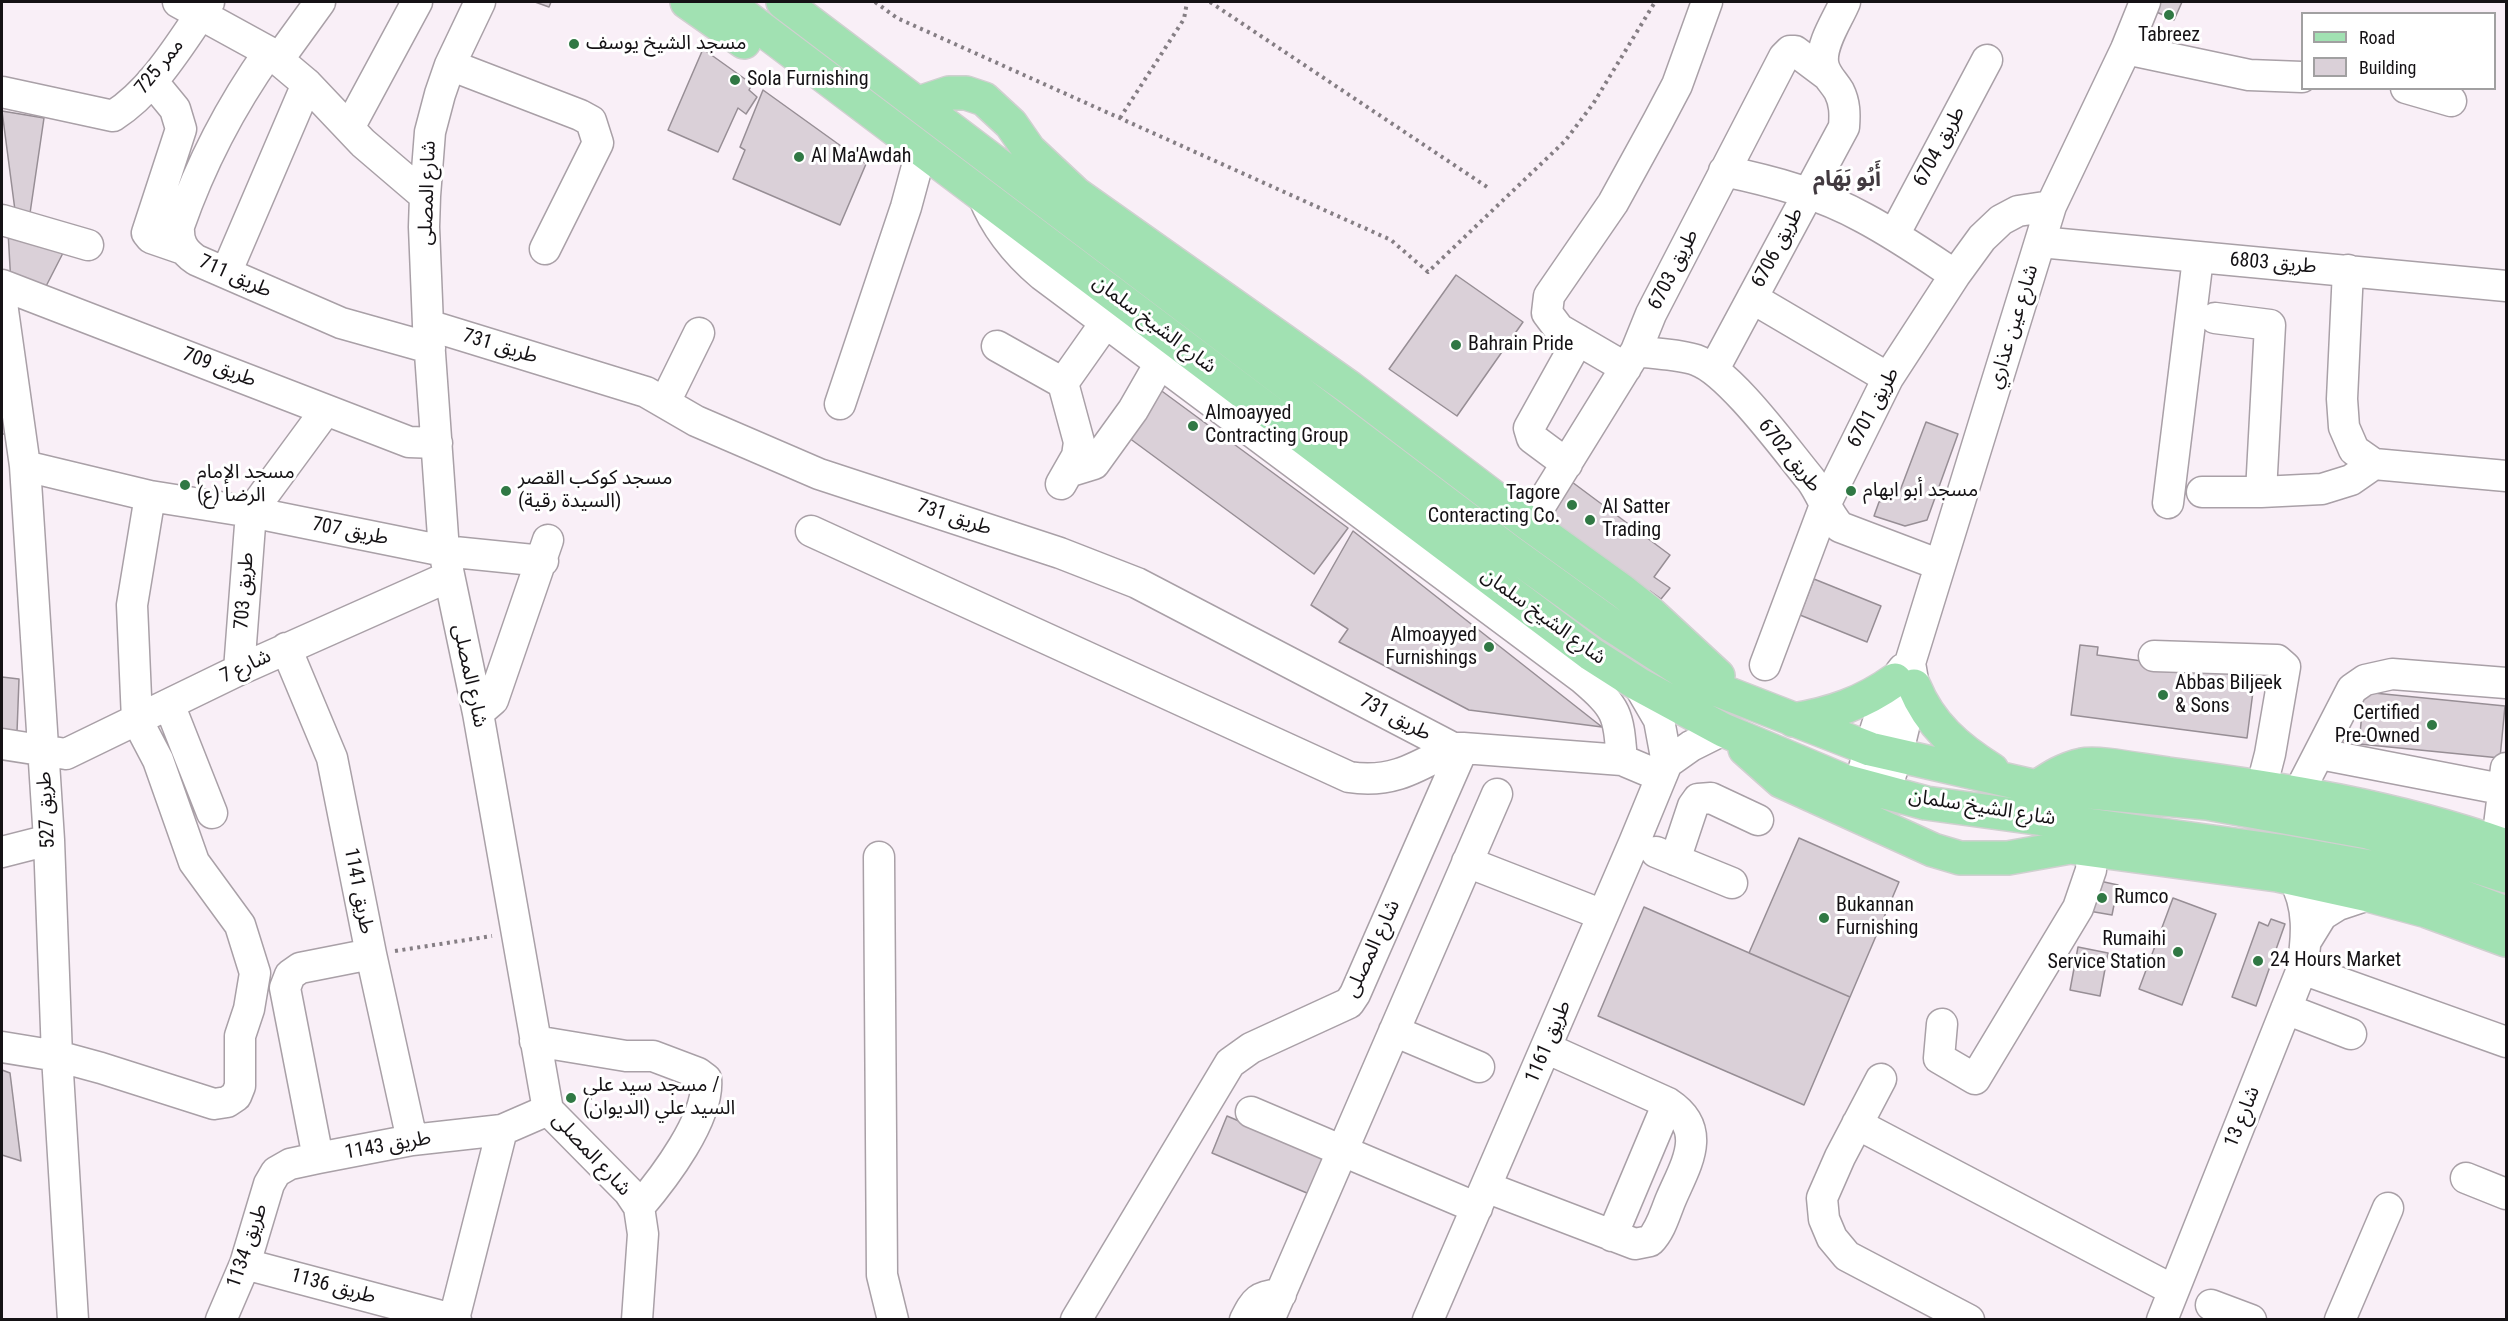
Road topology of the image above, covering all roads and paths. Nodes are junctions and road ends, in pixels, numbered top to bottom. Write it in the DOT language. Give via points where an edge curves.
graph roads {
  1 [pos="320,2"];
  2 [pos="417,2"];
  3 [pos="480,2"];
  4 [pos="687,2"];
  5 [pos="726,2"];
  6 [pos="783,2"];
  7 [pos="875,2"];
  8 [pos="1187,2"];
  9 [pos="1210,2"];
  10 [pos="1654,2"];
  11 [pos="1707,2"];
  12 [pos="1845,2"];
  13 [pos="2145,2"];
  14 [pos="196,6"];
  15 [pos="2126,49"];
  16 [pos="274,56"];
  17 [pos="1987,60"];
  18 [pos="450,65"];
  19 [pos="1827,75"];
  20 [pos="2301,77"];
  21 [pos="152,81"];
  22 [pos="307,84"];
  23 [pos="2413,90"];
  24 [pos="2,92"];
  25 [pos="2451,101"];
  26 [pos="919,103"];
  27 [pos="1120,118"];
  28 [pos="349,128"];
  29 [pos="928,160"];
  30 [pos="1724,171"];
  31 [pos="1486,187"];
  32 [pos="1808,193"];
  33 [pos="425,196"];
  34 [pos="983,196"];
  35 [pos="2051,206"];
  36 [pos="2,219"];
  37 [pos="1894,235"];
  38 [pos="2040,242"];
  39 [pos="88,245"];
  40 [pos="183,249"];
  41 [pos="545,249"];
  42 [pos="2198,258"];
  43 [pos="2348,270"];
  44 [pos="226,273"];
  45 [pos="1955,274"];
  46 [pos="2,285"];
  47 [pos="2506,286"];
  48 [pos="1752,298"];
  49 [pos="2,303"];
  50 [pos="2215,318"];
  51 [pos="1106,322"];
  52 [pos="699,333"];
  53 [pos="429,336"];
  54 [pos="1578,340"];
  55 [pos="996,346"];
  56 [pos="1631,359"];
  57 [pos="1161,363"];
  58 [pos="1714,369"];
  59 [pos="1888,378"];
  60 [pos="1063,383"];
  61 [pos="665,402"];
  62 [pos="840,404"];
  63 [pos="326,410"];
  64 [pos="438,443"];
  65 [pos="1567,464"];
  66 [pos="2374,464"];
  67 [pos="26,466"];
  68 [pos="2506,476"];
  69 [pos="2202,492"];
  70 [pos="2261,492"];
  71 [pos="150,496"];
  72 [pos="2168,503"];
  73 [pos="1826,506"];
  74 [pos="251,512"];
  75 [pos="1529,524"];
  76 [pos="811,531"];
  77 [pos="446,564"];
  78 [pos="1940,565"];
  79 [pos="286,648"];
  80 [pos="2154,656"];
  81 [pos="1765,665"];
  82 [pos="240,670"];
  83 [pos="1906,676"];
  84 [pos="2506,683"];
  85 [pos="1638,684"];
  86 [pos="1743,701"];
  87 [pos="169,704"];
  88 [pos="478,713"];
  89 [pos="137,720"];
  90 [pos="1793,720"];
  91 [pos="1723,730"];
  92 [pos="2,744"];
  93 [pos="1458,748"];
  94 [pos="44,752"];
  95 [pos="1884,752"];
  96 [pos="2320,754"];
  97 [pos="1622,760"];
  98 [pos="1663,769"];
  99 [pos="2003,778"];
  100 [pos="2506,782"];
  101 [pos="1872,788"];
  102 [pos="2241,791"];
  103 [pos="2299,792"];
  104 [pos="1497,794"];
  105 [pos="1926,803"];
  106 [pos="212,813"];
  107 [pos="1758,820"];
  108 [pos="48,840"];
  109 [pos="1634,843"];
  110 [pos="2502,844"];
  111 [pos="2092,850"];
  112 [pos="2,852"];
  113 [pos="879,857"];
  114 [pos="2008,858"];
  115 [pos="1675,860"];
  116 [pos="1467,862"];
  117 [pos="2506,876"];
  118 [pos="2293,878"];
  119 [pos="1732,883"];
  120 [pos="2368,895"];
  121 [pos="2506,913"];
  122 [pos="1603,915"];
  123 [pos="516,932"];
  124 [pos="2506,940"];
  125 [pos="370,954"];
  126 [pos="2304,955"];
  127 [pos="2345,985"];
  128 [pos="2286,1009"];
  129 [pos="1942,1024"];
  130 [pos="1394,1031"];
  131 [pos="535,1041"];
  132 [pos="2506,1042"];
  133 [pos="2,1047"];
  134 [pos="1546,1048"];
  135 [pos="57,1056"];
  136 [pos="1479,1067"];
  137 [pos="1881,1079"];
  138 [pos="1668,1103"];
  139 [pos="548,1110"];
  140 [pos="1251,1112"];
  141 [pos="1857,1124"];
  142 [pos="502,1130"];
  143 [pos="412,1140"];
  144 [pos="1342,1150"];
  145 [pos="318,1158"];
  146 [pos="276,1172"];
  147 [pos="2466,1178"];
  148 [pos="2506,1194"];
  149 [pos="1481,1198"];
  150 [pos="639,1207"];
  151 [pos="2388,1208"];
  152 [pos="1612,1236"];
  153 [pos="245,1264"];
  154 [pos="2173,1290"];
  155 [pos="2211,1305"];
  156 [pos="1275,1307"];
  157 [pos="455,1319"];
  158 [pos="73,1320"];
  159 [pos="221,1320"];
  160 [pos="637,1320"];
  161 [pos="893,1320"];
  162 [pos="1076,1320"];
  163 [pos="1245,1320"];
  164 [pos="1428,1320"];
  165 [pos="1969,1320"];
  166 [pos="2162,1320"];
  167 [pos="2251,1320"];
  168 [pos="2340,1320"];
  1 -- 16 [label="street, طريق 711"];
  2 -- 28 [label="street"];
  3 -- 18 [label="street, شارع المصلى"];
  4 -- 29 [label="main road" via="875,140 894,152"];
  5 -- 29 [label="main road, شارع الشيخ سلمان"];
  6 -- 26 [label="main road, شارع الشيخ سلمان"];
  7 -- 27 [label="path" via="897,18"];
  8 -- 27 [label="path" via="1184,19"];
  9 -- 31 [label="path"];
  10 -- 27 [label="path" via="1593,104 1565,141 1428,272 1390,240"];
  11 -- 54 [label="street" via="1677,85 1613,203 1549,296 1547,313 1559,328"];
  12 -- 19 [label="street, طريق 6706" via="1824,51"];
  13 -- 15 [label="street, شارع عين عذاري"];
  14 -- 16 [label="street"];
  14 -- 21 [label="street, ممر 725"];
  15 -- 20 [label="street" via="2248,75"];
  15 -- 35 [label="street, شارع عين عذاري"];
  16 -- 22 [label="street"];
  16 -- 40 [label="street, طريق 711" via="232,107 202,165 179,226"];
  17 -- 37 [label="street, طريق 6704"];
  18 -- 33 [label="street, شارع المصلى" via="430,132"];
  18 -- 41 [label="street" via="591,121 598,143"];
  19 -- 30 [label="street, طريق 6703" via="1798,52 1786,53"];
  19 -- 32 [label="street, طريق 6706" via="1839,90 1844,127"];
  21 -- 24 [label="street, ممر 725" via="113,116"];
  21 -- 40 [label="street" via="175,109 181,129 147,233"];
  22 -- 28 [label="street"];
  22 -- 44 [label="street"];
  23 -- 25 [label="street"];
  26 -- 75 [label="main road" via="949,93 984,99 1011,124 1029,150 1076,194 1350,388"];
  26 -- 86 [label="main road, شارع الشيخ سلمان" via="1529,566 1654,654 1703,684"];
  28 -- 33 [label="street"];
  29 -- 34 [label="main road, شارع الشيخ سلمان"];
  29 -- 62 [label="street" via="906,207"];
  30 -- 32 [label="street"];
  30 -- 56 [label="street, طريق 6703"];
  32 -- 37 [label="street"];
  32 -- 48 [label="street, طريق 6706"];
  33 -- 53 [label="street, شارع المصلى"];
  34 -- 51 [label="street" via="991,216 1014,249"];
  34 -- 85 [label="main road, شارع الشيخ سلمان" via="1591,654"];
  35 -- 38 [label="street, شارع عين عذاري"];
  35 -- 45 [label="street, طريق 6701" via="2018,211 2001,220"];
  36 -- 39 [label="street"];
  37 -- 45 [label="street"];
  38 -- 42 [label="street, طريق 6803"];
  38 -- 78 [label="street, شارع عين عذاري"];
  40 -- 44 [label="street, طريق 711" via="196,260"];
  42 -- 43 [label="street, طريق 6803"];
  42 -- 72 [label="street"];
  43 -- 47 [label="street, طريق 6803"];
  43 -- 66 [label="street" via="2344,427 2354,450"];
  44 -- 53 [label="street, طريق 711" via="341,323"];
  45 -- 59 [label="street, طريق 6701"];
  46 -- 63 [label="street, طريق 709"];
  48 -- 58 [label="street, طريق 6706"];
  48 -- 59 [label="street, طريق 6706"];
  49 -- 67 [label="street, طريق 527"];
  50 -- 70 [label="street" via="2281,327"];
  51 -- 57 [label="street"];
  51 -- 60 [label="street"];
  52 -- 61 [label="street"];
  53 -- 61 [label="street, طريق 731" via="646,392"];
  53 -- 64 [label="street, شارع المصلى"];
  54 -- 56 [label="street"];
  54 -- 65 [label="street" via="1529,428 1532,438"];
  55 -- 60 [label="street"];
  56 -- 58 [label="street, طريق 6702" via="1694,359"];
  56 -- 65 [label="street, طريق 6703"];
  57 -- 60 [label="street" via="1094,464 1063,480 1077,456 1079,442"];
  57 -- 97 [label="street" via="1588,683 1609,702 1617,716"];
  58 -- 73 [label="street, طريق 6702" via="1811,480"];
  59 -- 73 [label="street, طريق 6701"];
  61 -- 93 [label="street, طريق 731" via="696,421 819,474 1060,553 1137,583"];
  63 -- 64 [label="street, طريق 709" via="409,442"];
  63 -- 74 [label="street"];
  64 -- 77 [label="street, شارع المصلى"];
  65 -- 75 [label="street, طريق 6703"];
  66 -- 68 [label="street"];
  66 -- 70 [label="street" via="2351,480 2322,489"];
  67 -- 71 [label="street, طريق 707"];
  67 -- 94 [label="street, طريق 527"];
  69 -- 70 [label="street"];
  71 -- 74 [label="street, طريق 707"];
  71 -- 89 [label="street" via="132,605"];
  73 -- 78 [label="street, طريق 6702" via="1840,527"];
  73 -- 81 [label="street, طريق 6701"];
  74 -- 77 [label="street, طريق 707"];
  74 -- 82 [label="street, طريق 703"];
  75 -- 86 [label="main road" via="1651,614"];
  76 -- 93 [label="street" via="1349,777 1390,778"];
  77 -- 79 [label="street, شارع 7"];
  77 -- 88 [label="street, شارع المصلى"];
  77 -- 88 [label="street, طريق 707" via="546,551 493,700"];
  78 -- 83 [label="street, شارع عين عذاري"];
  79 -- 82 [label="street, شارع 7"];
  79 -- 125 [label="street, طريق 1141" via="332,758"];
  80 -- 102 [label="street" via="2283,663 2270,754"];
  82 -- 87 [label="street, شارع 7"];
  83 -- 90 [label="main road" via="1863,701 1828,714"];
  83 -- 95 [label="street, شارع عين عذاري"];
  83 -- 99 [label="main road" via="1927,714 1951,742"];
  84 -- 96 [label="street" via="2392,674 2365,680 2352,688"];
  85 -- 91 [label="main road, شارع الشيخ سلمان"];
  85 -- 98 [label="street" via="1659,720"];
  86 -- 90 [label="main road, شارع الشيخ سلمان"];
  87 -- 89 [label="street, شارع 7"];
  87 -- 106 [label="street"];
  88 -- 123 [label="street, شارع المصلى"];
  89 -- 94 [label="street, شارع 7" via="66,754"];
  89 -- 135 [label="street" via="158,760 194,862 240,925 255,973 240,1036 240,1086 236,1096 214,1104"];
  90 -- 95 [label="main road, شارع الشيخ سلمان"];
  91 -- 98 [label="street" via="1691,746"];
  91 -- 101 [label="main road, شارع الشيخ سلمان"];
  91 -- 114 [label="main road" via="1781,781 1932,850 1960,858"];
  92 -- 94 [label="street, شارع 7"];
  93 -- 97 [label="street"];
  93 -- 162 [label="street, شارع المصلى" via="1349,1003 1251,1048 1230,1063"];
  94 -- 108 [label="street, طريق 527"];
  95 -- 99 [label="main road, شارع الشيخ سلمان"];
  95 -- 101 [label="street, شارع عين عذاري"];
  96 -- 100 [label="street"];
  96 -- 103 [label="street"];
  97 -- 98 [label="street"];
  98 -- 109 [label="street, طريق 1161"];
  99 -- 102 [label="main road, شارع الشيخ سلمان" via="2037,787 2057,773 2084,764"];
  100 -- 110 [label="street"];
  101 -- 105 [label="main road, شارع الشيخ سلمان"];
  102 -- 103 [label="main road"];
  102 -- 117 [label="main road"];
  103 -- 110 [label="main road" via="2406,814"];
  104 -- 116 [label="street"];
  105 -- 114 [label="main road"];
  105 -- 121 [label="main road, شارع الشيخ سلمان" via="2370,867"];
  107 -- 115 [label="street" via="1710,798 1698,799"];
  108 -- 112 [label="street"];
  108 -- 135 [label="street, طريق 527"];
  109 -- 115 [label="street"];
  109 -- 122 [label="street, طريق 1161"];
  111 -- 114 [label="main road" via="2070,847"];
  111 -- 118 [label="main road"];
  111 -- 129 [label="street" via="2091,870 2078,908 1977,1077 1972,1078 1939,1058"];
  113 -- 161 [label="street" via="882,1275"];
  115 -- 119 [label="street"];
  116 -- 122 [label="street"];
  116 -- 130 [label="street"];
  118 -- 120 [label="main road"];
  118 -- 126 [label="street" via="2304,903"];
  120 -- 124 [label="main road" via="2427,911"];
  120 -- 126 [label="street, شارع 13" via="2322,915"];
  122 -- 134 [label="street, طريق 1161"];
  123 -- 125 [label="path"];
  123 -- 131 [label="street, شارع المصلى"];
  125 -- 143 [label="street, طريق 1141"];
  125 -- 145 [label="street" via="300,968 290,975 285,988"];
  126 -- 127 [label="street"];
  126 -- 128 [label="street, شارع 13"];
  127 -- 128 [label="street" via="2339,1029"];
  127 -- 132 [label="street"];
  128 -- 154 [label="street, شارع 13"];
  130 -- 136 [label="street"];
  130 -- 144 [label="street"];
  131 -- 139 [label="street, شارع المصلى"];
  131 -- 150 [label="street" via="626,1056 653,1056 706,1079 707,1092 690,1135"];
  133 -- 135 [label="street"];
  134 -- 138 [label="street"];
  134 -- 149 [label="street, طريق 1161"];
  135 -- 158 [label="street, طريق 527"];
  137 -- 141 [label="street"];
  138 -- 152 [label="street"];
  138 -- 152 [label="street" via="1689,1125 1690,1155 1650,1241 1635,1244"];
  139 -- 142 [label="street, طريق 1143"];
  139 -- 150 [label="street, شارع المصلى"];
  140 -- 144 [label="street"];
  141 -- 154 [label="street"];
  141 -- 165 [label="street" via="1822,1198 1824,1220 1832,1238 1847,1256"];
  142 -- 143 [label="street, طريق 1143"];
  142 -- 157 [label="street"];
  143 -- 145 [label="street, طريق 1143"];
  144 -- 149 [label="street"];
  144 -- 156 [label="street"];
  145 -- 146 [label="street, طريق 1143" via="290,1164"];
  146 -- 153 [label="street, طريق 1134"];
  147 -- 148 [label="street"];
  149 -- 152 [label="street"];
  149 -- 164 [label="street, طريق 1161"];
  150 -- 160 [label="street, شارع المصلى" via="643,1234"];
  151 -- 168 [label="street"];
  153 -- 157 [label="street, طريق 1136"];
  153 -- 159 [label="street, طريق 1134"];
  154 -- 166 [label="street, شارع 13"];
  155 -- 167 [label="street"];
  156 -- 163 [label="street" via="1265,1296 1256,1301"];
}
